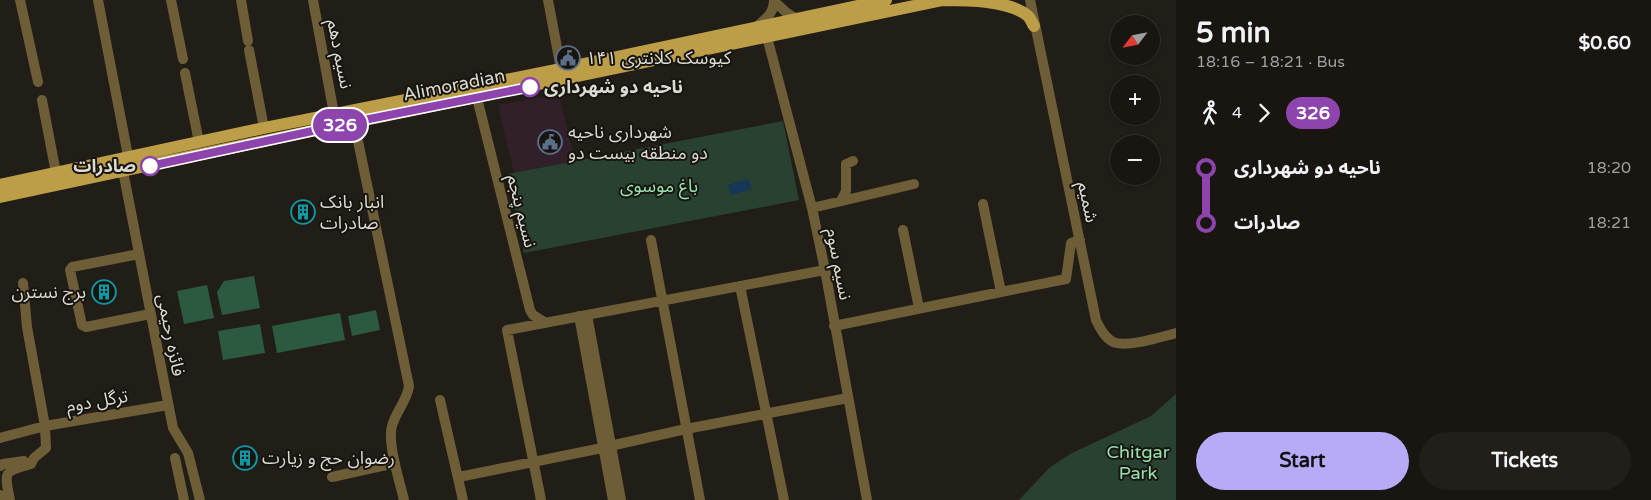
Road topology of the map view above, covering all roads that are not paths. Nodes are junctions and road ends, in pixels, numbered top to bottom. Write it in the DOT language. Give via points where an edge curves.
graph roads {
  1 [pos="20,0"];
  2 [pos="98,0"];
  3 [pos="171,0"];
  4 [pos="241,0"];
  5 [pos="313,0"];
  6 [pos="548,0"];
  7 [pos="943,0"];
  8 [pos="1030,0"];
  9 [pos="774,1"];
  10 [pos="882,1"];
  11 [pos="904,4"];
  12 [pos="798,19"];
  13 [pos="1034,26"];
  14 [pos="755,28"];
  15 [pos="767,37"];
  16 [pos="183,59"];
  17 [pos="561,69"];
  18 [pos="185,73"];
  19 [pos="38,82"];
  20 [pos="477,98"];
  21 [pos="42,100"];
  22 [pos="334,114"];
  23 [pos="354,122"];
  24 [pos="264,128"];
  25 [pos="199,142"];
  26 [pos="128,156"];
  27 [pos="853,161"];
  28 [pos="123,171"];
  29 [pos="56,173"];
  30 [pos="914,184"];
  31 [pos="0,185"];
  32 [pos="0,197"];
  33 [pos="841,201"];
  34 [pos="984,204"];
  35 [pos="812,208"];
  36 [pos="903,230"];
  37 [pos="651,240"];
  38 [pos="1080,240"];
  39 [pos="139,254"];
  40 [pos="825,270"];
  41 [pos="23,283"];
  42 [pos="740,286"];
  43 [pos="1001,292"];
  44 [pos="663,300"];
  45 [pos="919,308"];
  46 [pos="150,314"];
  47 [pos="583,316"];
  48 [pos="546,323"];
  49 [pos="834,326"];
  50 [pos="1176,334"];
  51 [pos="848,398"];
  52 [pos="440,400"];
  53 [pos="168,405"];
  54 [pos="766,413"];
  55 [pos="46,426"];
  56 [pos="686,428"];
  57 [pos="31,429"];
  58 [pos="0,432"];
  59 [pos="0,438"];
  60 [pos="606,447"];
  61 [pos="34,458"];
  62 [pos="175,458"];
  63 [pos="534,462"];
  64 [pos="396,463"];
  65 [pos="0,466"];
  66 [pos="332,477"];
  67 [pos="458,477"];
  68 [pos="197,486"];
  69 [pos="182,489"];
  70 [pos="0,495"];
  71 [pos="1,500"];
  72 [pos="10,500"];
  73 [pos="184,500"];
  74 [pos="200,500"];
  75 [pos="404,500"];
  76 [pos="463,500"];
  77 [pos="541,500"];
  78 [pos="613,500"];
  79 [pos="621,500"];
  80 [pos="700,500"];
  81 [pos="784,500"];
  82 [pos="866,500"];
  1 -- 19 [label="street"];
  2 -- 26 [label="street"];
  3 -- 16 [label="street"];
  4 -- 24 [label="street"];
  5 -- 22 [label="street, نسیم دهم"];
  6 -- 17 [label="street"];
  7 -- 11 [label="main road, Alimoradian"];
  7 -- 13 [label="main road, Alimoradian" via="998,4 1020,11"];
  8 -- 13 [label="street, شمیم"];
  9 -- 12 [label="street"];
  9 -- 14 [label="street" via="769,16"];
  10 -- 12 [label="main road, Alimoradian"];
  11 -- 15 [label="main road, Alimoradian"];
  12 -- 14 [label="main road, Alimoradian"];
  13 -- 38 [label="street, شمیم"];
  14 -- 17 [label="main road, Alimoradian"];
  15 -- 20 [label="main road, Alimoradian"];
  15 -- 35 [label="street, نسیم سوم"];
  17 -- 22 [label="main road, Alimoradian"];
  18 -- 25 [label="street"];
  20 -- 23 [label="main road, Alimoradian"];
  20 -- 48 [label="street, نسیم پنجم" via="530,310 533,316"];
  21 -- 29 [label="street"];
  22 -- 24 [label="main road, Alimoradian"];
  23 -- 28 [label="main road, Alimoradian"];
  23 -- 64 [label="street" via="409,386 408,395 391,427"];
  24 -- 25 [label="main road, Alimoradian"];
  25 -- 26 [label="main road, Alimoradian"];
  26 -- 29 [label="main road, Alimoradian"];
  27 -- 33 [label="street" via="846,164 846,191"];
  28 -- 32 [label="main road, Alimoradian"];
  28 -- 39 [label="street, فائزه رحیمی"];
  29 -- 31 [label="main road, Alimoradian"];
  30 -- 33 [label="street"];
  33 -- 35 [label="street"];
  34 -- 43 [label="street"];
  35 -- 40 [label="street, نسیم سوم"];
  36 -- 45 [label="street"];
  37 -- 44 [label="street"];
  38 -- 43 [label="street" via="1071,243 1066,279"];
  38 -- 50 [label="street, شمیم" via="1096,320 1104,335 1114,342 1129,344"];
  39 -- 46 [label="street, فائزه رحیمی"];
  39 -- 46 [label="street" via="70,270 82,325"];
  40 -- 42 [label="street"];
  40 -- 49 [label="street, نسیم سوم"];
  41 -- 55 [label="street" via="27,327"];
  42 -- 44 [label="street"];
  42 -- 54 [label="street"];
  43 -- 45 [label="street"];
  44 -- 47 [label="street"];
  44 -- 56 [label="street"];
  45 -- 49 [label="street"];
  46 -- 53 [label="street, فائزه رحیمی"];
  47 -- 48 [label="street"];
  47 -- 60 [label="street"];
  48 -- 63 [label="street" via="507,330"];
  49 -- 51 [label="street, نسیم سوم"];
  51 -- 54 [label="street"];
  51 -- 82 [label="street, نسیم سوم"];
  52 -- 67 [label="street"];
  53 -- 55 [label="street, ترگل دوم"];
  53 -- 68 [label="street, فائزه رحیمی" via="173,428 188,453"];
  54 -- 56 [label="street"];
  54 -- 81 [label="street"];
  55 -- 57 [label="street, ترگل دوم"];
  55 -- 61 [label="street" via="46,448"];
  56 -- 60 [label="street"];
  56 -- 80 [label="street"];
  57 -- 58 [label="street, ترگل دوم"];
  57 -- 59 [label="street, ترگل دوم"];
  60 -- 63 [label="street"];
  60 -- 78 [label="street"];
  60 -- 79 [label="street"];
  61 -- 65 [label="street"];
  61 -- 72 [label="street" via="31,464 9,472 6,478"];
  62 -- 69 [label="street"];
  63 -- 67 [label="street"];
  63 -- 77 [label="street"];
  64 -- 66 [label="street"];
  64 -- 75 [label="street"];
  67 -- 76 [label="street"];
  68 -- 69 [label="street"];
  68 -- 74 [label="street, فائزه رحیمی"];
  69 -- 73 [label="street"];
  70 -- 71 [label="street"];
}
